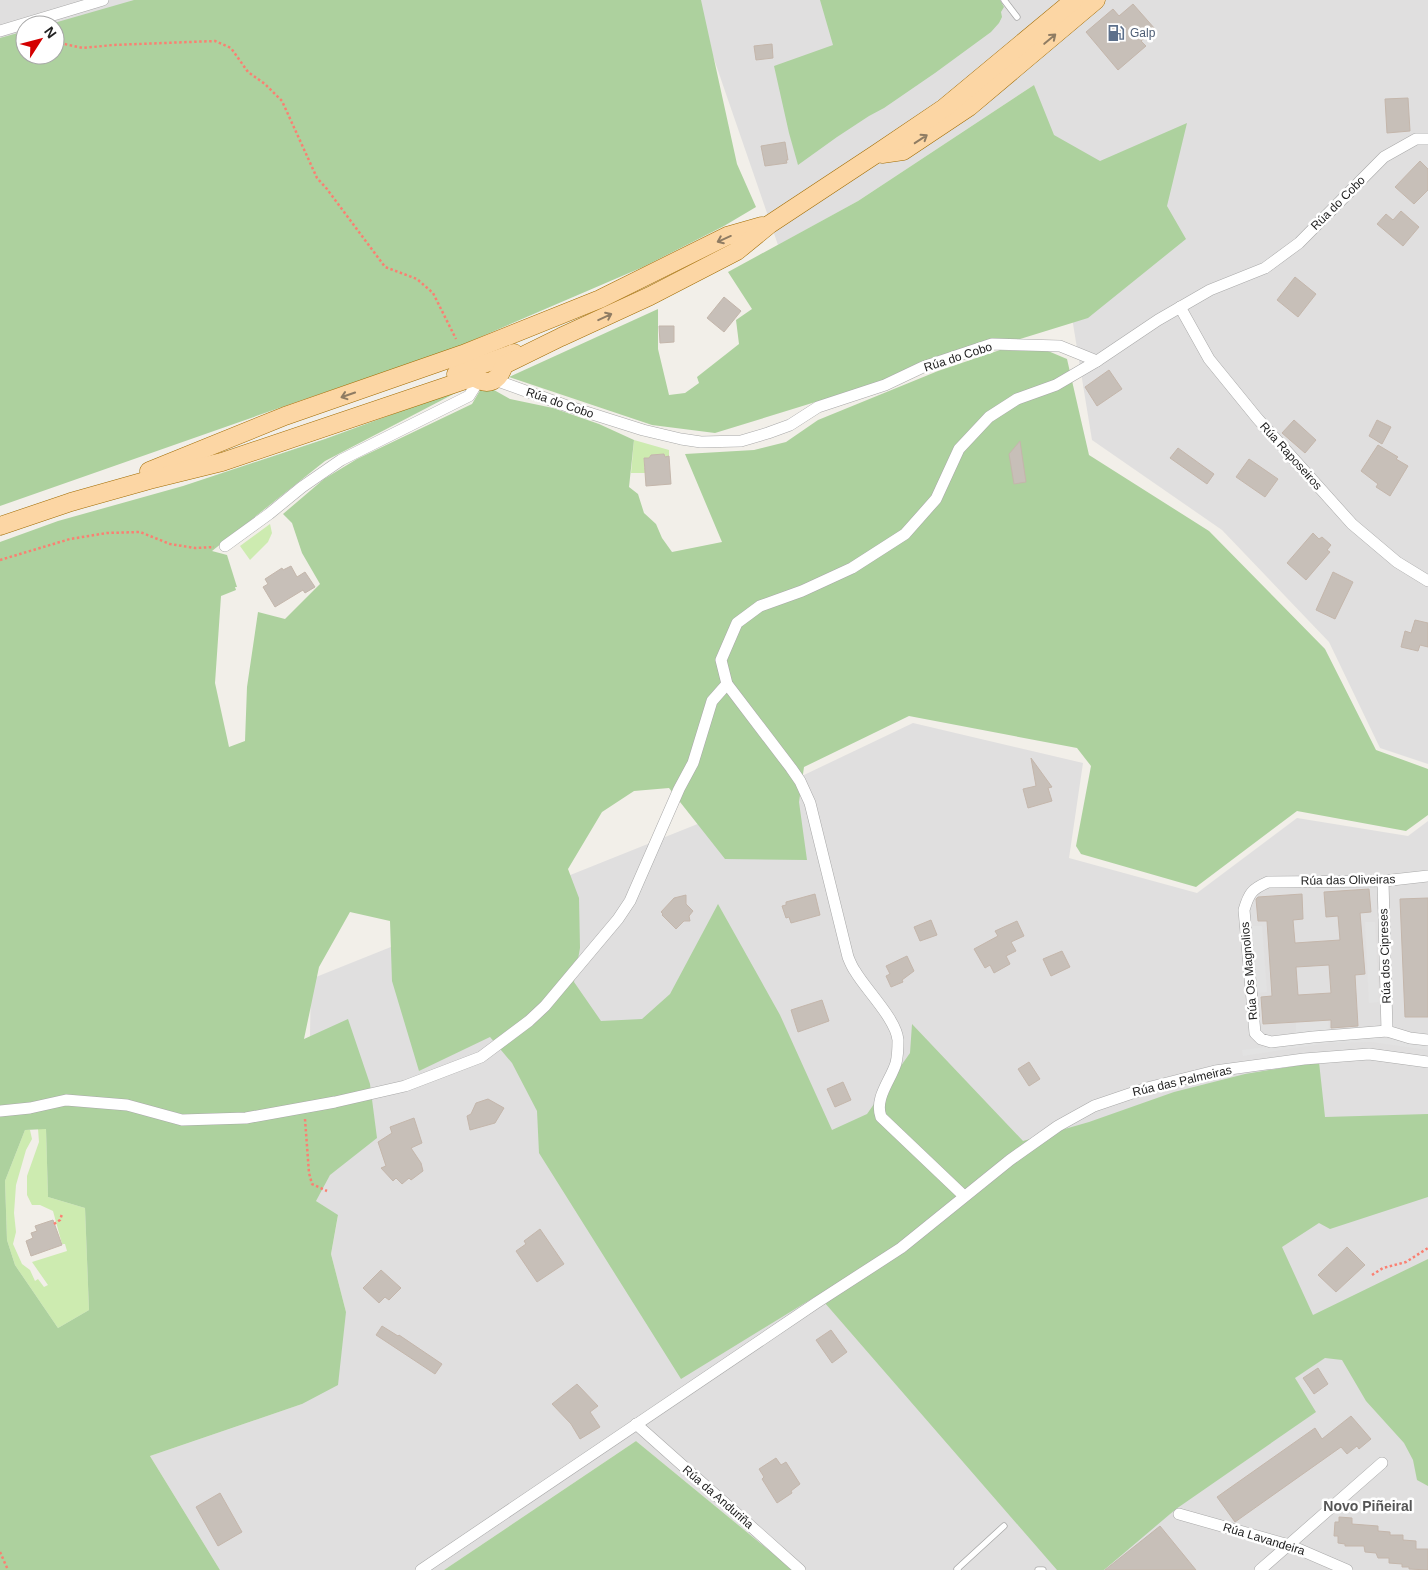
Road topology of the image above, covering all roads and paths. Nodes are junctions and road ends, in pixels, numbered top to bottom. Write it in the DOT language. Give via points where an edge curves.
graph roads {
  1 [pos="103,0"];
  2 [pos="1004,0"];
  3 [pos="1074,0"];
  4 [pos="1096,0"];
  5 [pos="1017,17"];
  6 [pos="0,31"];
  7 [pos="65,44"];
  8 [pos="1428,140"];
  9 [pos="876,154"];
  10 [pos="770,224"];
  11 [pos="1180,307"];
  12 [pos="561,337"];
  13 [pos="1097,361"];
  14 [pos="476,369"];
  15 [pos="71,502"];
  16 [pos="0,526"];
  17 [pos="225,546"];
  18 [pos="0,560"];
  19 [pos="1428,580"];
  20 [pos="726,684"];
  21 [pos="1428,876"];
  22 [pos="1383,881"];
  23 [pos="1268,882"];
  24 [pos="1388,1031"];
  25 [pos="1428,1040"];
  26 [pos="1428,1062"];
  27 [pos="304,1108"];
  28 [pos="0,1111"];
  29 [pos="327,1191"];
  30 [pos="964,1196"];
  31 [pos="62,1217"];
  32 [pos="54,1224"];
  33 [pos="1428,1248"];
  34 [pos="1372,1275"];
  35 [pos="636,1424"];
  36 [pos="1382,1463"];
  37 [pos="1179,1514"];
  38 [pos="1004,1526"];
  39 [pos="1289,1545"];
  40 [pos="0,1552"];
  41 [pos="8,1570"];
  42 [pos="421,1570"];
  43 [pos="800,1570"];
  44 [pos="958,1570"];
  45 [pos="1038,1570"];
  46 [pos="1043,1570"];
  47 [pos="1260,1570"];
  48 [pos="1347,1570"];
  1 -- 6 [label="street"];
  2 -- 5 [label="lane"];
  3 -- 9 [label="main road" via="944,108"];
  9 -- 4 [label="main road, one-way" via="903,151 969,107"];
  7 -- 14 [label="path" via="82,48 215,41 231,48 248,72 282,101 317,178 385,267 417,279 433,293"];
  8 -- 11 [label="street, Rúa do Cobo" via="1416,139 1384,157 1299,243 1265,268 1210,290"];
  9 -- 10 [label="main road"];
  12 -- 10 [label="main road, one-way" via="737,251"];
  10 -- 14 [label="main road, one-way" via="727,236 600,299 570,320"];
  11 -- 13 [label="street, Rúa do Cobo"];
  11 -- 19 [label="street, Rúa Raposeiros" via="1209,359 1352,524 1397,562"];
  12 -- 14 [label="main road"];
  12 -- 14 [label="main road" via="504,365 501,374"];
  13 -- 14 [label="street, Rúa do Cobo" via="1060,346 992,344 818,408 790,425 768,433 741,441 717,442 691,441 643,430 567,406"];
  13 -- 20 [label="street" via="1056,385 1017,399 989,417 960,449 936,499 905,534 852,568 760,606 737,623 722,660"];
  14 -- 15 [label="main road" via="149,480"];
  14 -- 15 [label="main road, one-way" via="383,383 285,416"];
  14 -- 17 [label="street" via="469,396 341,460"];
  15 -- 16 [label="main road"];
  17 -- 18 [label="path" via="195,548 170,544 140,532 107,533 70,539"];
  20 -- 27 [label="street" via="712,701 693,763 630,901 545,1006 481,1057 405,1086"];
  20 -- 30 [label="street" via="791,768 810,802 848,958 891,1021 898,1037 896,1063 881,1098 879,1110 882,1117"];
  21 -- 22 [label="street, Rúa das Oliveiras"];
  22 -- 23 [label="street, Rúa das Oliveiras"];
  22 -- 24 [label="street, Rúa dos Cipreses"];
  23 -- 24 [label="street, Rúa Os Magnolios" via="1255,888 1244,910 1255,1032 1261,1039 1271,1042"];
  24 -- 25 [label="street"];
  26 -- 30 [label="street, Rúa das Palmeiras" via="1369,1054 1337,1056 1215,1071 1147,1088 1094,1106 1058,1126"];
  27 -- 28 [label="street" via="246,1118 182,1120 127,1105 66,1100"];
  27 -- 29 [label="path" via="312,1184"];
  30 -- 35 [label="street, Rúa das Palmeiras" via="902,1248"];
  31 -- 32 [label="path"];
  33 -- 34 [label="path" via="1406,1262 1383,1268"];
  35 -- 42 [label="street, Rúa das Palmeiras"];
  35 -- 43 [label="street, Rúa da Anduriña"];
  36 -- 39 [label="street"];
  37 -- 39 [label="street, Rúa Lavandeira"];
  38 -- 44 [label="lane"];
  39 -- 47 [label="street"];
  39 -- 48 [label="street, Rúa Lavandeira"];
  40 -- 41 [label="path"];
  45 -- 46 [label="lane"];
}
